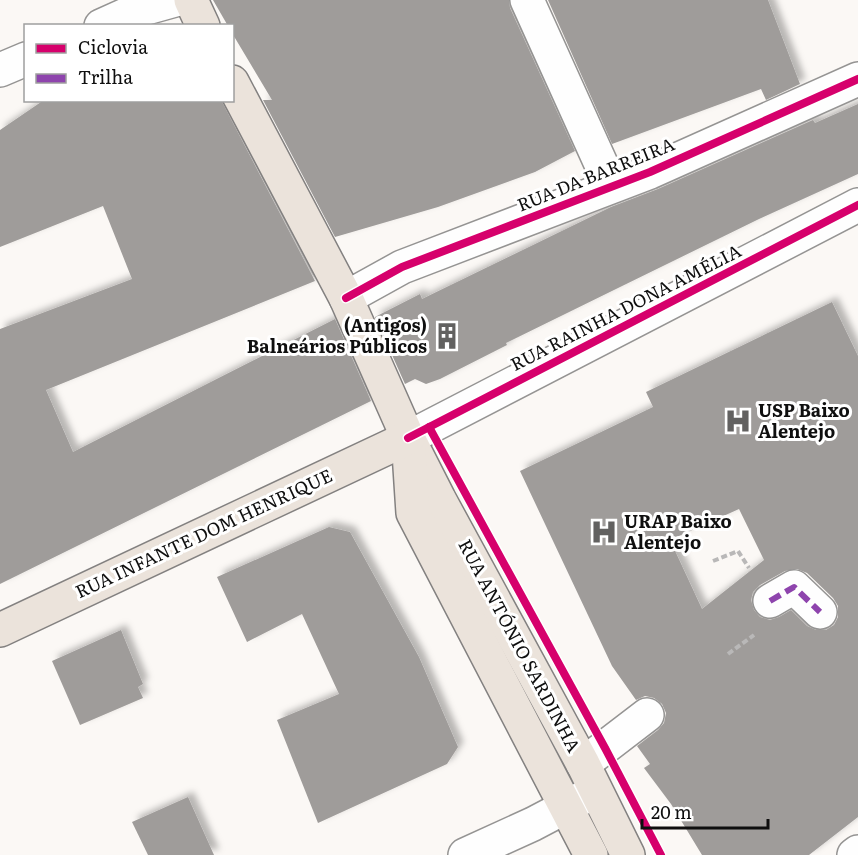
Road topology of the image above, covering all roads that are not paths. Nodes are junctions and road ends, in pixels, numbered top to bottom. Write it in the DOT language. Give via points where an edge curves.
graph roads {
  1 [pos="175,0"];
  2 [pos="191,0"];
  3 [pos="526,0"];
  4 [pos="105,24"];
  5 [pos="202,24"];
  6 [pos="24,60"];
  7 [pos="0,70"];
  8 [pos="858,79"];
  9 [pos="234,86"];
  10 [pos="611,186"];
  11 [pos="858,205"];
  12 [pos="346,298"];
  13 [pos="408,438"];
  14 [pos="770,600"];
  15 [pos="820,612"];
  16 [pos="0,630"];
  17 [pos="647,715"];
  18 [pos="589,777"];
  19 [pos="566,807"];
  20 [pos="858,852"];
  21 [pos="465,855"];
  22 [pos="591,855"];
  23 [pos="627,855"];
  24 [pos="854,855"];
  1 -- 4 [label="street"];
  2 -- 5 [label="main road"];
  3 -- 10 [label="street"];
  6 -- 7 [label="street"];
  8 -- 10 [label="street, RUA DA BARREIRA"];
  9 -- 12 [label="main road, RUA ANTÓNIO SARDINHA"];
  10 -- 12 [label="street, RUA DA BARREIRA" via="402,267"];
  11 -- 13 [label="street, RUA RAINHA DONA AMÉLIA"];
  12 -- 13 [label="main road, RUA ANTÓNIO SARDINHA"];
  13 -- 16 [label="main road, RUA INFANTE DOM HENRIQUE"];
  13 -- 18 [label="main road, RUA ANTÓNIO SARDINHA"];
  13 -- 19 [label="main road, RUA ANTÓNIO SARDINHA" via="413,513"];
  14 -- 15 [label="street" via="794,587"];
  17 -- 18 [label="street"];
  18 -- 19 [label="street"];
  18 -- 23 [label="main road, RUA ANTÓNIO SARDINHA"];
  19 -- 21 [label="street"];
  19 -- 22 [label="main road, RUA ANTÓNIO SARDINHA"];
  20 -- 24 [label="street"];
}
